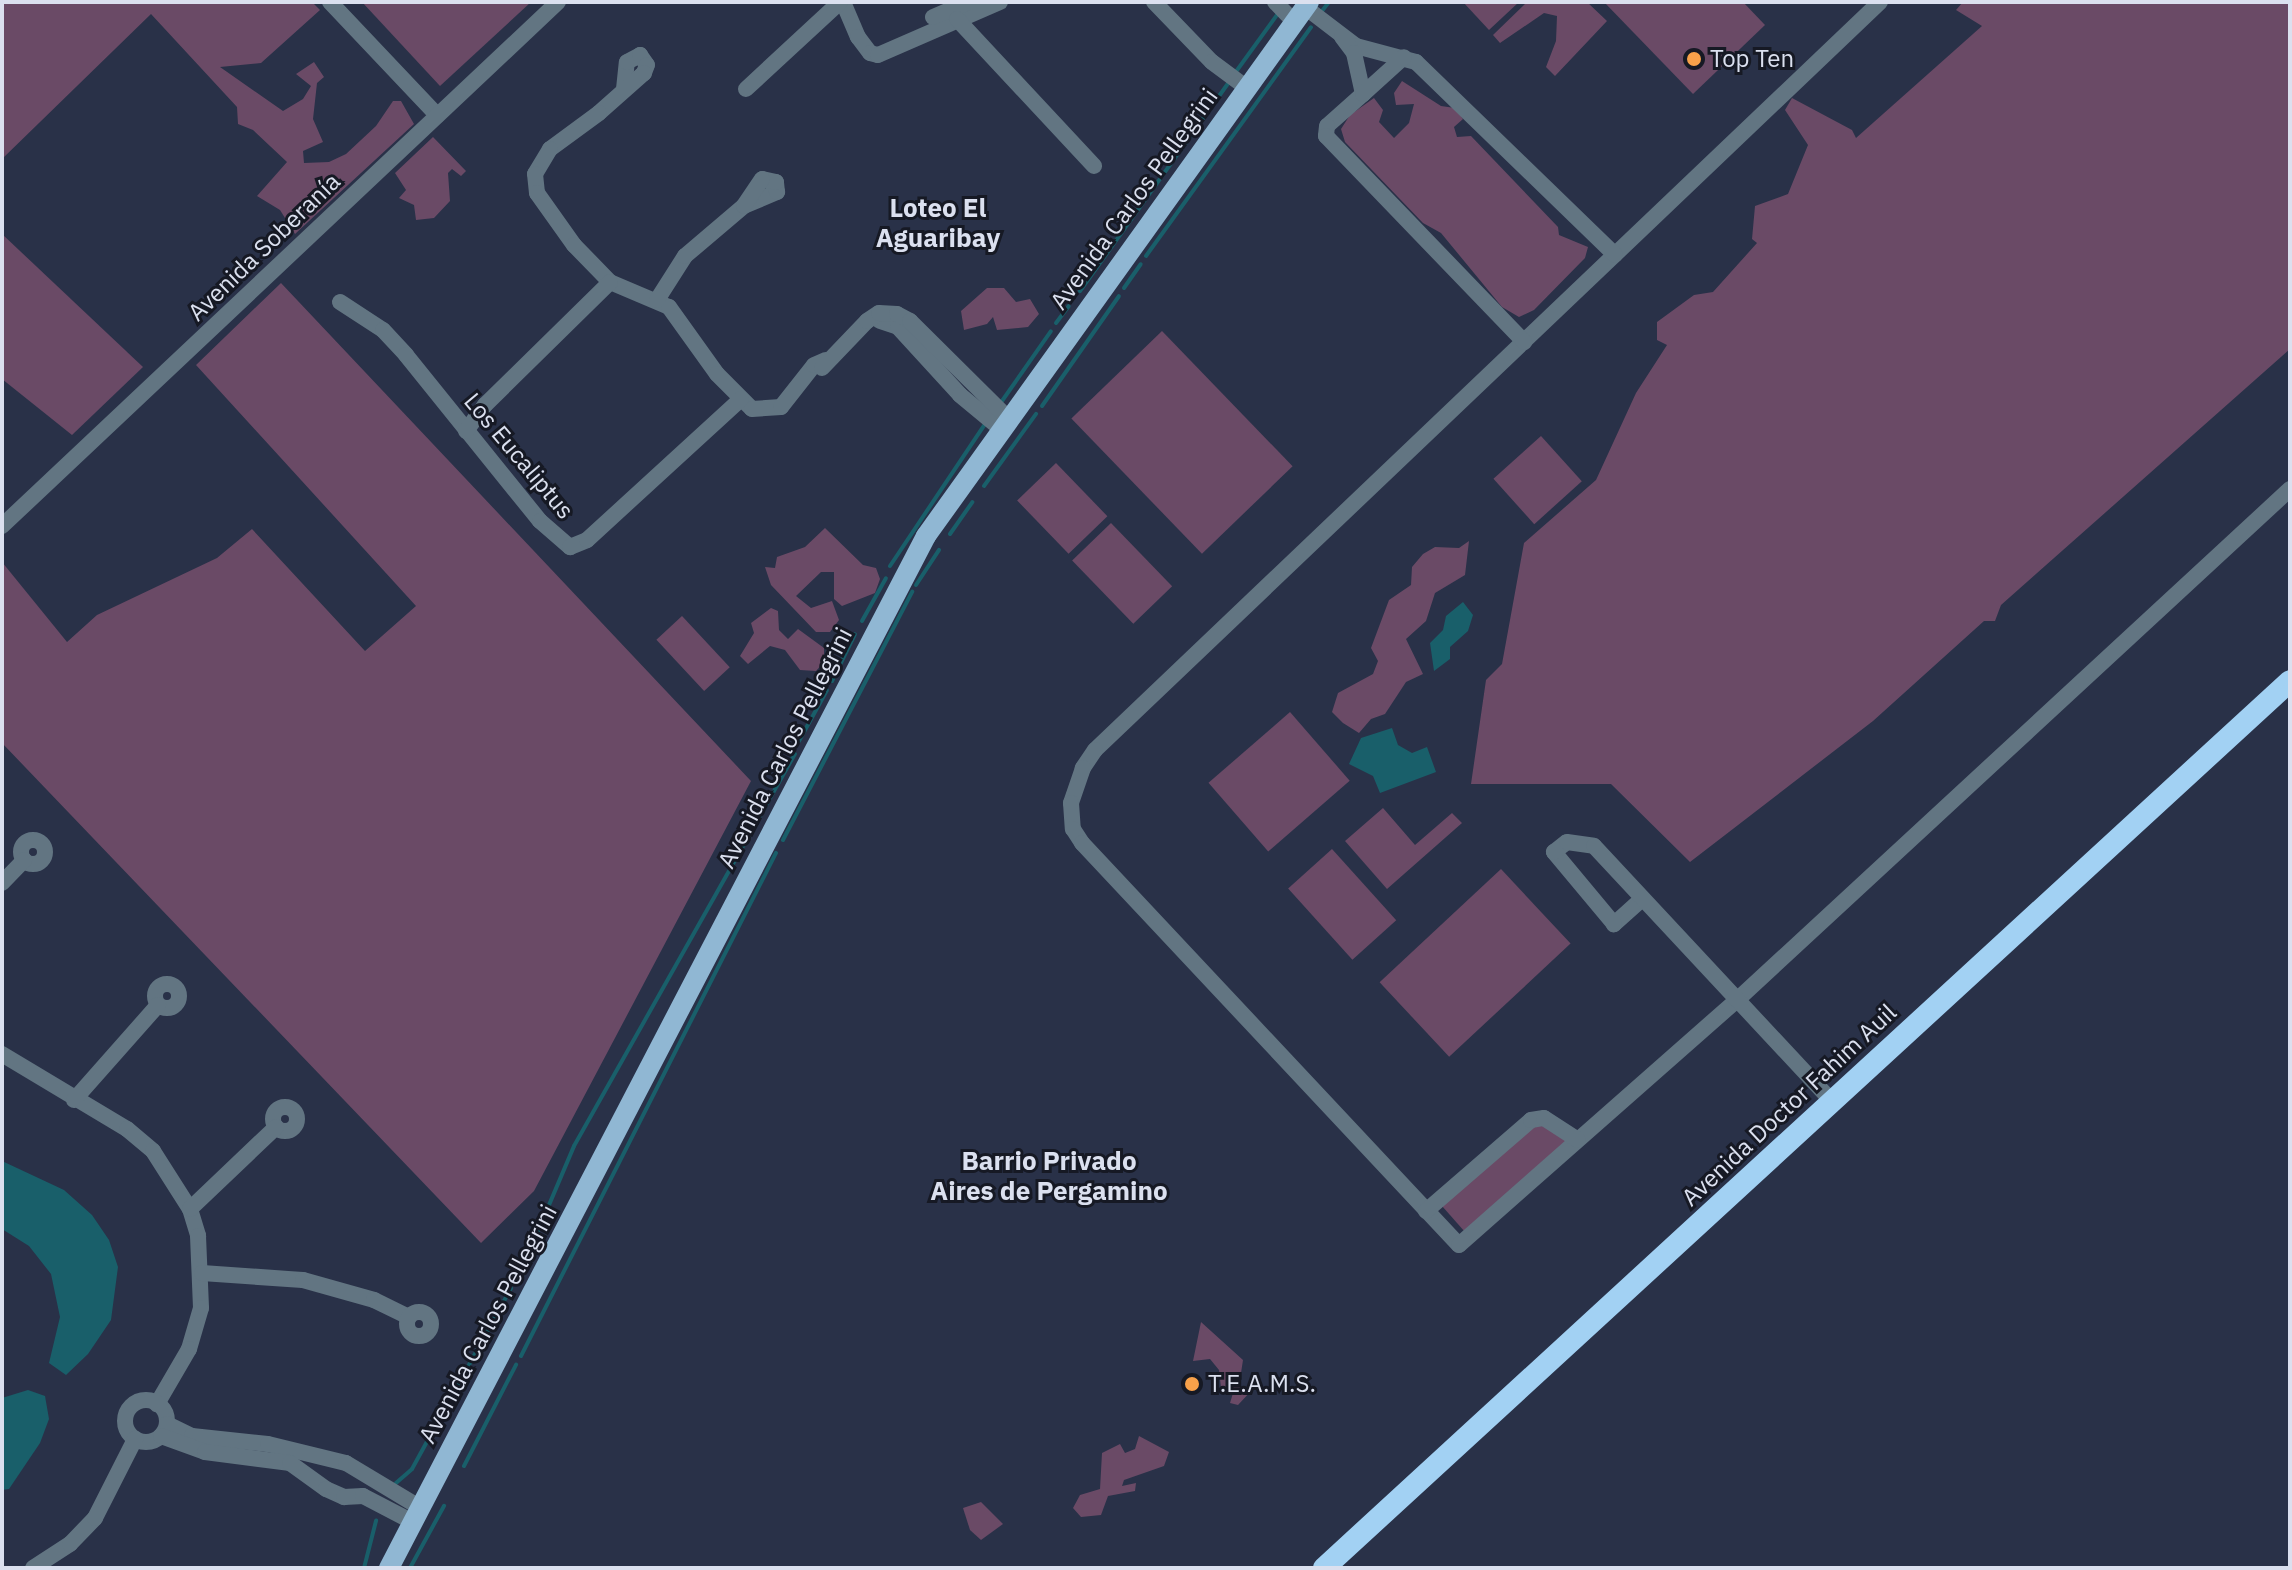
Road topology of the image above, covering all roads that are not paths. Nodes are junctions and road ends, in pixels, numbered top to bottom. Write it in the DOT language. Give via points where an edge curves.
graph roads {
  1 [pos="330,2"];
  2 [pos="558,2"];
  3 [pos="842,2"];
  4 [pos="969,2"];
  5 [pos="1000,2"];
  6 [pos="1154,2"];
  7 [pos="1275,2"];
  8 [pos="1880,2"];
  9 [pos="1303,10"];
  10 [pos="957,19"];
  11 [pos="1342,37"];
  12 [pos="888,50"];
  13 [pos="1404,57"];
  14 [pos="1247,88"];
  15 [pos="624,89"];
  16 [pos="746,89"];
  17 [pos="1363,94"];
  18 [pos="437,115"];
  19 [pos="1094,166"];
  20 [pos="744,206"];
  21 [pos="1615,255"];
  22 [pos="610,282"];
  23 [pos="657,300"];
  24 [pos="340,302"];
  25 [pos="1524,342"];
  26 [pos="741,399"];
  27 [pos="1004,424"];
  28 [pos="466,431"];
  29 [pos="2290,489"];
  30 [pos="2,526"];
  31 [pos="2290,681"];
  32 [pos="24,860"];
  33 [pos="2,883"];
  34 [pos="1642,899"];
  35 [pos="1737,1000"];
  36 [pos="158,1005"];
  37 [pos="2,1054"];
  38 [pos="74,1100"];
  39 [pos="1832,1101"];
  40 [pos="276,1127"];
  41 [pos="1578,1140"];
  42 [pos="190,1209"];
  43 [pos="1426,1211"];
  44 [pos="202,1273"];
  45 [pos="409,1317"];
  46 [pos="157,1404"];
  47 [pos="164,1430"];
  48 [pos="135,1439"];
  49 [pos="320,1456"];
  50 [pos="312,1475"];
  51 [pos="366,1489"];
  52 [pos="417,1515"];
  53 [pos="58,1562"];
  54 [pos="33,1568"];
  55 [pos="389,1568"];
  56 [pos="1324,1568"];
  1 -- 18 [label="street"];
  2 -- 18 [label="street, Avenida Soberanía"];
  3 -- 12 [label="street" via="870,53"];
  3 -- 16 [label="street"];
  4 -- 12 [label="street" via="930,19"];
  5 -- 10 [label="street"];
  6 -- 14 [label="street" via="1212,62"];
  7 -- 9 [label="street"];
  8 -- 21 [label="street"];
  9 -- 11 [label="street"];
  9 -- 14 [label="main road, Avenida Carlos Pellegrini"];
  10 -- 12 [label="street"];
  10 -- 19 [label="street"];
  11 -- 13 [label="street" via="1356,46"];
  11 -- 17 [label="street" via="1354,53"];
  13 -- 17 [label="street"];
  13 -- 21 [label="street" via="1416,62"];
  14 -- 27 [label="main road, Avenida Carlos Pellegrini"];
  15 -- 22 [label="street" via="550,149 535,174 537,193 590,265"];
  17 -- 25 [label="street" via="1327,126 1326,136"];
  18 -- 30 [label="street, Avenida Soberanía"];
  20 -- 23 [label="street" via="685,256"];
  21 -- 25 [label="street"];
  22 -- 23 [label="street"];
  22 -- 28 [label="street" via="485,405"];
  23 -- 26 [label="street" via="683,320 717,374"];
  24 -- 28 [label="street, Los Eucaliptus" via="383,330"];
  25 -- 43 [label="street" via="1095,750 1071,803 1073,829 1082,843"];
  26 -- 27 [label="street" via="752,409 772,411 879,313 910,321"];
  26 -- 28 [label="street, Los Eucaliptus" via="587,540 570,547 540,521"];
  27 -- 52 [label="main road, Avenida Carlos Pellegrini" via="906,570"];
  29 -- 35 [label="street"];
  31 -- 39 [label="highway, Avenida Doctor Fahim Auil"];
  32 -- 33 [label="street"];
  34 -- 34 [label="street" via="1594,846 1567,842 1554,852 1614,924"];
  34 -- 35 [label="street"];
  35 -- 39 [label="street"];
  35 -- 41 [label="street"];
  36 -- 38 [label="street"];
  37 -- 38 [label="street"];
  38 -- 42 [label="street" via="127,1129 153,1151"];
  39 -- 56 [label="highway, Avenida Doctor Fahim Auil"];
  40 -- 42 [label="street"];
  41 -- 43 [label="street" via="1544,1118 1531,1120"];
  41 -- 43 [label="street" via="1459,1245"];
  42 -- 44 [label="street"];
  44 -- 45 [label="street" via="303,1280 374,1300"];
  44 -- 46 [label="street" via="201,1308 189,1349"];
  46 -- 47 [label="street"];
  46 -- 48 [label="street" via="140,1400 128,1408 126,1429"];
  47 -- 48 [label="street" via="148,1442"];
  47 -- 49 [label="street"];
  47 -- 50 [label="street" via="205,1452 270,1457"];
  48 -- 53 [label="street" via="95,1518"];
  49 -- 50 [label="street"];
  49 -- 51 [label="street" via="346,1463"];
  50 -- 51 [label="street" via="344,1497"];
  51 -- 52 [label="street"];
  52 -- 55 [label="main road, Avenida Carlos Pellegrini"];
  53 -- 54 [label="street"];
}
